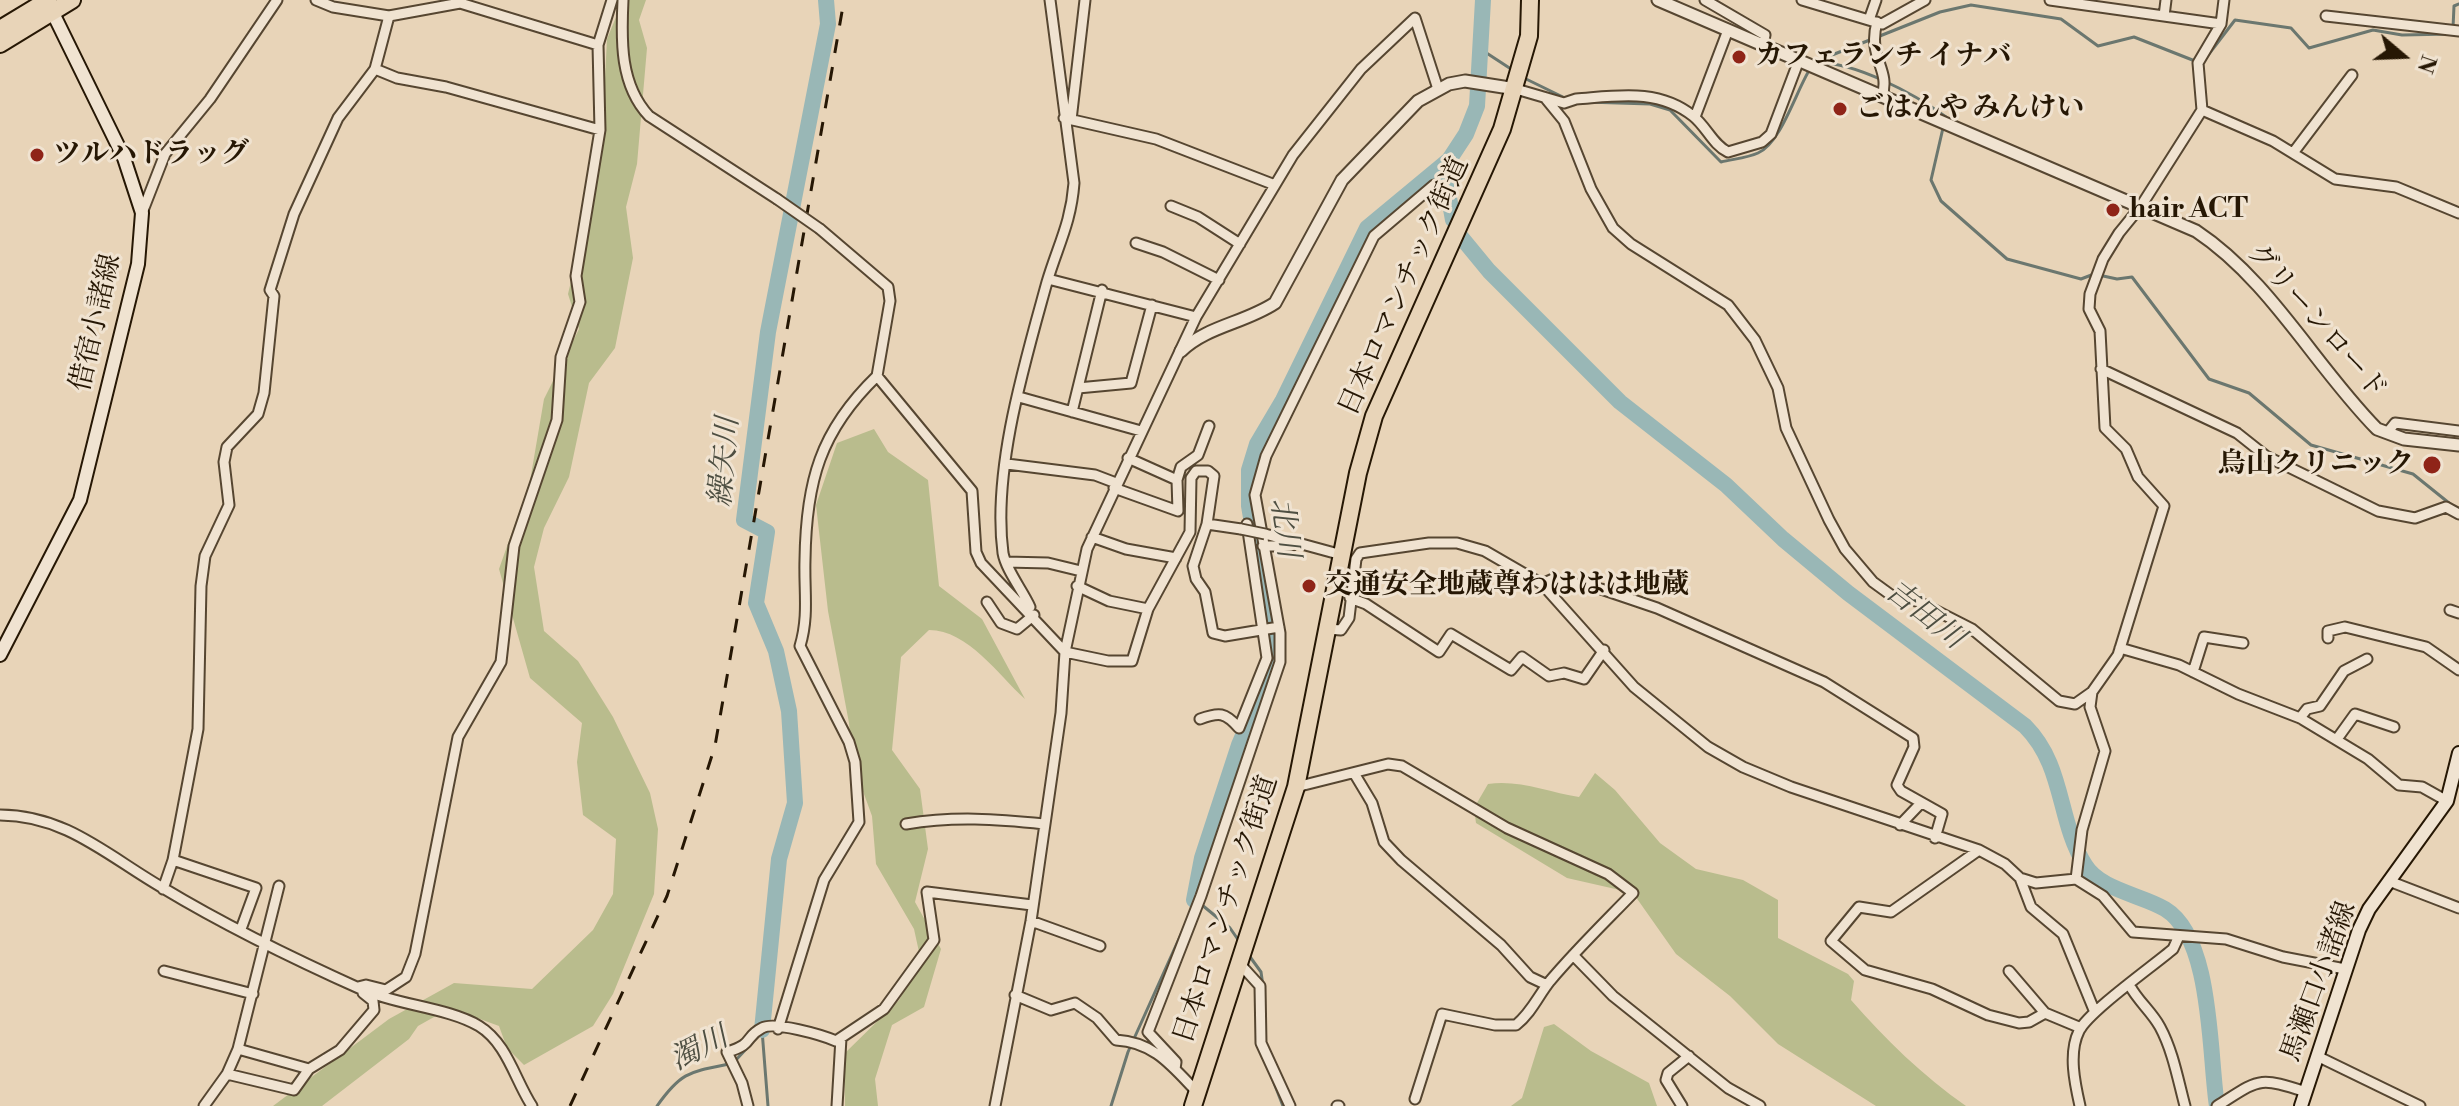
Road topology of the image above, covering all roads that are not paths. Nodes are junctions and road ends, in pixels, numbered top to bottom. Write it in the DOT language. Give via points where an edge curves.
graph roads {
  1 [pos="72,0"];
  2 [pos="277,0"];
  3 [pos="316,0"];
  4 [pos="612,0"];
  5 [pos="623,0"];
  6 [pos="1050,0"];
  7 [pos="1085,0"];
  8 [pos="1530,0"];
  9 [pos="1658,0"];
  10 [pos="1705,0"];
  11 [pos="1802,0"];
  12 [pos="1876,0"];
  13 [pos="1925,0"];
  14 [pos="2050,0"];
  15 [pos="2166,0"];
  16 [pos="2224,0"];
  17 [pos="1822,3"];
  18 [pos="49,4"];
  19 [pos="2108,4"];
  20 [pos="389,16"];
  21 [pos="2164,16"];
  22 [pos="2326,16"];
  23 [pos="1873,21"];
  24 [pos="2221,24"];
  25 [pos="0,29"];
  26 [pos="1728,30"];
  27 [pos="2459,31"];
  28 [pos="0,44"];
  29 [pos="598,45"];
  30 [pos="1763,45"];
  31 [pos="1799,60"];
  32 [pos="375,69"];
  33 [pos="2352,75"];
  34 [pos="1438,89"];
  35 [pos="1516,89"];
  36 [pos="1882,96"];
  37 [pos="1546,99"];
  38 [pos="2202,110"];
  39 [pos="1695,117"];
  40 [pos="1068,119"];
  41 [pos="600,130"];
  42 [pos="2293,153"];
  43 [pos="1275,185"];
  44 [pos="1434,185"];
  45 [pos="1171,206"];
  46 [pos="2141,206"];
  47 [pos="142,213"];
  48 [pos="2459,213"];
  49 [pos="1136,243"];
  50 [pos="1240,244"];
  51 [pos="1048,279"];
  52 [pos="1219,280"];
  53 [pos="1102,290"];
  54 [pos="1152,305"];
  55 [pos="1196,317"];
  56 [pos="1181,351"];
  57 [pos="2101,369"];
  58 [pos="877,376"];
  59 [pos="1078,388"];
  60 [pos="1019,397"];
  61 [pos="1072,412"];
  62 [pos="1209,426"];
  63 [pos="1141,431"];
  64 [pos="2459,431"];
  65 [pos="2387,433"];
  66 [pos="2459,445"];
  67 [pos="1128,458"];
  68 [pos="1007,464"];
  69 [pos="1177,480"];
  70 [pos="1115,486"];
  71 [pos="2459,514"];
  72 [pos="1207,524"];
  73 [pos="1244,527"];
  74 [pos="1092,537"];
  75 [pos="1297,542"];
  76 [pos="1263,546"];
  77 [pos="1342,555"];
  78 [pos="1176,558"];
  79 [pos="1006,562"];
  80 [pos="1081,571"];
  81 [pos="1542,584"];
  82 [pos="1077,586"];
  83 [pos="1350,598"];
  84 [pos="987,602"];
  85 [pos="1148,609"];
  86 [pos="1034,615"];
  87 [pos="1279,627"];
  88 [pos="1327,629"];
  89 [pos="1263,630"];
  90 [pos="2328,638"];
  91 [pos="2243,643"];
  92 [pos="2120,648"];
  93 [pos="1604,650"];
  94 [pos="1065,652"];
  95 [pos="0,655"];
  96 [pos="2367,659"];
  97 [pos="2459,670"];
  98 [pos="2193,672"];
  99 [pos="2092,692"];
  100 [pos="2300,718"];
  101 [pos="1200,719"];
  102 [pos="2394,727"];
  103 [pos="2337,739"];
  104 [pos="2459,756"];
  105 [pos="1354,773"];
  106 [pos="1296,787"];
  107 [pos="2447,801"];
  108 [pos="1921,803"];
  109 [pos="0,815"];
  110 [pos="906,824"];
  111 [pos="1044,824"];
  112 [pos="1900,825"];
  113 [pos="1935,838"];
  114 [pos="1979,850"];
  115 [pos="173,860"];
  116 [pos="2020,878"];
  117 [pos="2076,879"];
  118 [pos="2389,881"];
  119 [pos="279,886"];
  120 [pos="163,889"];
  121 [pos="1032,905"];
  122 [pos="2459,908"];
  123 [pos="1031,921"];
  124 [pos="241,929"];
  125 [pos="2179,936"];
  126 [pos="263,940"];
  127 [pos="1100,946"];
  128 [pos="1573,955"];
  129 [pos="1240,964"];
  130 [pos="2345,969"];
  131 [pos="164,971"];
  132 [pos="2009,971"];
  133 [pos="1547,985"];
  134 [pos="2130,986"];
  135 [pos="358,987"];
  136 [pos="253,994"];
  137 [pos="1015,995"];
  138 [pos="2094,1010"];
  139 [pos="2045,1013"];
  140 [pos="773,1027"];
  141 [pos="2081,1028"];
  142 [pos="841,1038"];
  143 [pos="238,1049"];
  144 [pos="1689,1056"];
  145 [pos="2317,1056"];
  146 [pos="309,1069"];
  147 [pos="1175,1069"];
  148 [pos="227,1074"];
  149 [pos="2306,1092"];
  150 [pos="1195,1099"];
  151 [pos="1415,1099"];
  152 [pos="204,1106"];
  153 [pos="532,1106"];
  154 [pos="748,1106"];
  155 [pos="837,1106"];
  156 [pos="995,1106"];
  157 [pos="1290,1106"];
  158 [pos="1682,1106"];
  159 [pos="1760,1106"];
  160 [pos="2080,1106"];
  161 [pos="2185,1106"];
  162 [pos="2217,1106"];
  163 [pos="2301,1106"];
  164 [pos="2420,1106"];
  1 -- 18 [label="highway"];
  2 -- 47 [label="street" via="210,99 165,154"];
  3 -- 20 [label="street"];
  4 -- 29 [label="street"];
  5 -- 58 [label="street, bridge" via="621,43 632,95 649,116 820,229 888,287"];
  6 -- 40 [label="street"];
  7 -- 40 [label="street"];
  8 -- 35 [label="highway, 日本ロマンチック街道" via="1529,36"];
  9 -- 26 [label="street, グリーンロード"];
  10 -- 30 [label="street" via="1765,35"];
  11 -- 17 [label="street"];
  12 -- 23 [label="street"];
  13 -- 23 [label="street" via="1882,24"];
  14 -- 19 [label="street"];
  15 -- 21 [label="street"];
  16 -- 24 [label="street"];
  17 -- 23 [label="street"];
  18 -- 25 [label="highway"];
  18 -- 28 [label="highway"];
  18 -- 47 [label="main road, 借宿小諸線" via="124,158"];
  19 -- 21 [label="street"];
  20 -- 29 [label="street" via="460,3"];
  20 -- 32 [label="street"];
  21 -- 24 [label="street"];
  22 -- 27 [label="street"];
  23 -- 36 [label="street" via="1871,42 1884,78"];
  24 -- 38 [label="street" via="2198,63"];
  26 -- 30 [label="street, グリーンロード"];
  26 -- 39 [label="street"];
  29 -- 41 [label="street"];
  30 -- 31 [label="street, グリーンロード"];
  31 -- 36 [label="street, グリーンロード"];
  31 -- 39 [label="street" via="1771,134 1762,142 1723,151"];
  32 -- 41 [label="street"];
  32 -- 115 [label="street" via="338,118 294,214 270,290 274,296 258,414 227,447 229,505 205,556 198,729"];
  33 -- 42 [label="street"];
  34 -- 35 [label="street" via="1465,81"];
  34 -- 43 [label="street" via="1415,18 1361,69"];
  34 -- 56 [label="street" via="1418,101 1342,180 1275,303 1195,338"];
  35 -- 37 [label="street"];
  35 -- 77 [label="highway, 日本ロマンチック街道" via="1374,416"];
  36 -- 46 [label="street, グリーンロード"];
  37 -- 39 [label="street" via="1564,103 1654,96"];
  37 -- 99 [label="street" via="1564,121 1613,228 1728,305 1755,340 1778,388 1786,428 1829,520 1873,582 1895,598 1917,601 1972,629 2059,701 2075,704"];
  38 -- 42 [label="street"];
  38 -- 46 [label="street"];
  40 -- 43 [label="street" via="1156,139"];
  40 -- 51 [label="street" via="1072,204"];
  41 -- 135 [label="street" via="576,276 580,302 561,357 557,420 514,546 501,662 458,737 406,977 386,990"];
  42 -- 48 [label="street" via="2335,179 2396,187"];
  43 -- 50 [label="street"];
  44 -- 76 [label="street" via="1374,236 1266,456 1255,495"];
  45 -- 50 [label="street"];
  46 -- 57 [label="street" via="2103,259 2090,294 2089,309 2100,331"];
  46 -- 65 [label="street, グリーンロード" via="2218,246 2358,409"];
  47 -- 95 [label="main road, 借宿小諸線" via="138,264 80,500"];
  49 -- 52 [label="street"];
  50 -- 52 [label="street"];
  51 -- 53 [label="street"];
  51 -- 60 [label="street"];
  52 -- 55 [label="street"];
  53 -- 54 [label="street"];
  53 -- 59 [label="street"];
  54 -- 55 [label="street"];
  54 -- 59 [label="street" via="1131,383"];
  55 -- 56 [label="street"];
  56 -- 63 [label="street"];
  57 -- 71 [label="street" via="2237,433 2266,456 2378,511 2415,518 2446,507"];
  57 -- 92 [label="street" via="2105,428 2126,449 2138,477 2164,506"];
  58 -- 86 [label="street" via="972,491 981,563"];
  58 -- 140 [label="street" via="834,425 817,470 806,528 808,619 800,646 849,742 859,822 824,880"];
  59 -- 61 [label="street"];
  60 -- 61 [label="street"];
  60 -- 68 [label="street"];
  61 -- 63 [label="street"];
  62 -- 69 [label="street" via="1198,455 1181,467"];
  63 -- 67 [label="street"];
  64 -- 65 [label="street" via="2395,423"];
  65 -- 66 [label="street, グリーンロード"];
  67 -- 69 [label="street"];
  67 -- 70 [label="street"];
  68 -- 70 [label="street" via="1095,475"];
  68 -- 79 [label="street" via="1002,495"];
  69 -- 70 [label="street" via="1178,511"];
  70 -- 74 [label="street"];
  72 -- 73 [label="street"];
  72 -- 78 [label="street" via="1214,476 1196,471 1191,478 1190,532"];
  72 -- 89 [label="street" via="1193,566 1205,592 1213,633"];
  73 -- 75 [label="street, bridge"];
  73 -- 89 [label="street"];
  74 -- 78 [label="street"];
  74 -- 80 [label="street"];
  75 -- 76 [label="street"];
  75 -- 77 [label="street"];
  76 -- 87 [label="street"];
  77 -- 88 [label="highway, 日本ロマンチック街道"];
  78 -- 85 [label="street"];
  79 -- 80 [label="street" via="1048,563"];
  79 -- 86 [label="street"];
  80 -- 82 [label="street"];
  81 -- 83 [label="street" via="1485,551 1429,543 1360,553"];
  81 -- 93 [label="street"];
  81 -- 108 [label="street" via="1553,579 1601,589 1657,608 1824,682 1913,738 1897,785"];
  82 -- 85 [label="street" via="1109,601"];
  82 -- 94 [label="street"];
  83 -- 88 [label="street" via="1349,618 1341,630"];
  83 -- 93 [label="street" via="1439,652 1451,634 1511,670 1522,657 1549,676 1564,673 1584,679"];
  84 -- 86 [label="street" via="1001,623 1017,629"];
  85 -- 94 [label="street" via="1132,661"];
  86 -- 94 [label="street"];
  87 -- 89 [label="street"];
  87 -- 147 [label="street" via="1280,662 1201,896 1148,1032 1176,1062"];
  88 -- 106 [label="highway, 日本ロマンチック街道"];
  89 -- 101 [label="street" via="1267,658 1239,728 1219,712"];
  90 -- 97 [label="street" via="2328,631 2345,627 2426,647"];
  91 -- 98 [label="street" via="2204,637"];
  92 -- 98 [label="street"];
  92 -- 99 [label="street"];
  93 -- 112 [label="street" via="1634,687 1708,747 1791,787"];
  94 -- 111 [label="street"];
  96 -- 100 [label="street" via="2344,671 2320,706 2307,709"];
  98 -- 100 [label="street"];
  99 -- 117 [label="street" via="2090,707 2105,751 2082,830"];
  100 -- 103 [label="street"];
  102 -- 103 [label="street" via="2355,714"];
  103 -- 107 [label="street" via="2399,785 2422,787"];
  104 -- 107 [label="main road, 馬瀬口小諸線"];
  105 -- 106 [label="street"];
  105 -- 128 [label="street" via="1402,766 1507,828 1608,874 1633,893"];
  105 -- 133 [label="street" via="1372,803 1384,842 1530,977"];
  106 -- 129 [label="highway, 日本ロマンチック街道"];
  107 -- 118 [label="main road, 馬瀬口小諸線"];
  108 -- 112 [label="street"];
  108 -- 113 [label="street" via="1942,814"];
  109 -- 120 [label="street" via="40,817 92,842"];
  110 -- 111 [label="street" via="974,818"];
  111 -- 121 [label="street"];
  112 -- 113 [label="street"];
  113 -- 114 [label="street"];
  114 -- 116 [label="street"];
  114 -- 139 [label="street" via="1891,912 1859,907 1831,941 1865,970 1932,989 1988,1015 2029,1022"];
  115 -- 120 [label="street"];
  115 -- 124 [label="street" via="256,888"];
  116 -- 117 [label="street" via="2036,883"];
  116 -- 138 [label="street" via="2031,907 2063,934"];
  117 -- 125 [label="street" via="2103,896 2133,932"];
  118 -- 122 [label="street"];
  118 -- 130 [label="main road, 馬瀬口小諸線" via="2369,909"];
  119 -- 126 [label="street"];
  120 -- 124 [label="street"];
  121 -- 123 [label="street"];
  121 -- 142 [label="street" via="927,892 934,940 926,955 884,1009"];
  123 -- 127 [label="street"];
  123 -- 137 [label="street"];
  124 -- 126 [label="street"];
  125 -- 130 [label="street" via="2226,939"];
  125 -- 134 [label="street" via="2173,949"];
  126 -- 135 [label="street"];
  126 -- 136 [label="street"];
  128 -- 133 [label="street"];
  128 -- 144 [label="street" via="1613,996"];
  129 -- 150 [label="highway, 日本ロマンチック街道"];
  129 -- 157 [label="street" via="1260,986 1261,1043"];
  130 -- 145 [label="main road, 馬瀬口小諸線"];
  131 -- 136 [label="street"];
  132 -- 139 [label="street"];
  133 -- 151 [label="street" via="1532,1011 1516,1025 1442,1014"];
  134 -- 138 [label="street"];
  134 -- 161 [label="street" via="2164,1035"];
  135 -- 146 [label="street" via="373,1001 374,1010 340,1050"];
  135 -- 153 [label="street" via="393,1003 478,1025 508,1058"];
  136 -- 143 [label="street"];
  137 -- 147 [label="street" via="1051,1010 1075,1003 1116,1040 1160,1053"];
  137 -- 156 [label="street"];
  138 -- 141 [label="street"];
  139 -- 141 [label="street"];
  140 -- 142 [label="street"];
  140 -- 154 [label="street" via="758,1029 746,1047 727,1052"];
  141 -- 160 [label="street" via="2074,1054"];
  142 -- 155 [label="street"];
  143 -- 146 [label="street"];
  143 -- 148 [label="street"];
  144 -- 158 [label="street" via="1666,1080"];
  144 -- 159 [label="street"];
  145 -- 149 [label="main road, 馬瀬口小諸線"];
  145 -- 164 [label="street"];
  146 -- 148 [label="street" via="294,1090"];
  147 -- 150 [label="street"];
  148 -- 152 [label="street"];
  149 -- 162 [label="street" via="2266,1079"];
  149 -- 163 [label="main road, 馬瀬口小諸線"];
}
